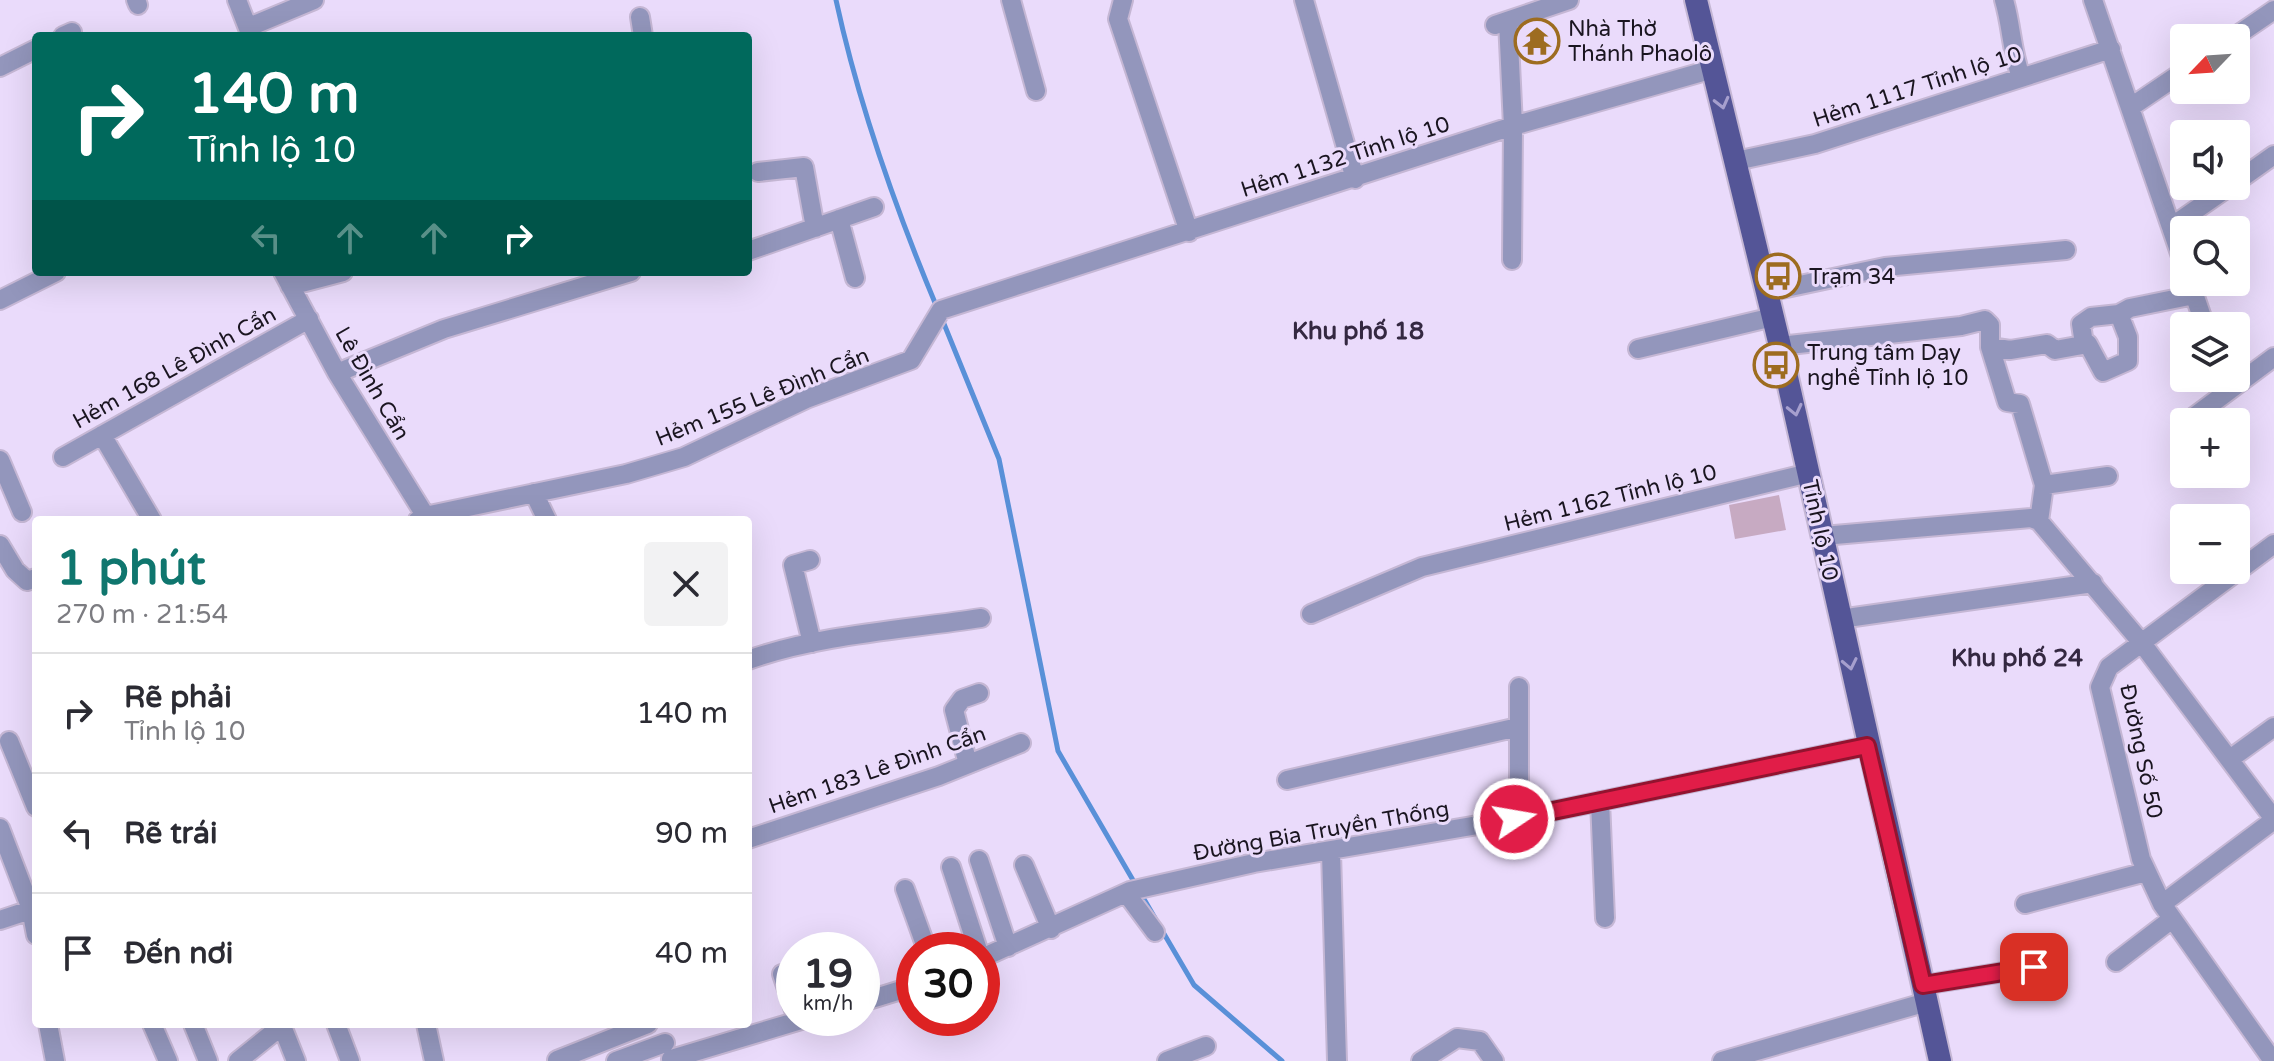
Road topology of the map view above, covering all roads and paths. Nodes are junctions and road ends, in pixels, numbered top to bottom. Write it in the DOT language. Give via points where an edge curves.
graph roads {
  1 [pos="237,0"];
  2 [pos="314,0"];
  3 [pos="1011,0"];
  4 [pos="1123,0"];
  5 [pos="1304,0"];
  6 [pos="1569,0"];
  7 [pos="1696,0"];
  8 [pos="2004,0"];
  9 [pos="2093,0"];
  10 [pos="2274,10"];
  11 [pos="2250,26"];
  12 [pos="250,31"];
  13 [pos="2111,49"];
  14 [pos="32,51"];
  15 [pos="0,67"];
  16 [pos="1713,69"];
  17 [pos="2021,77"];
  18 [pos="2170,81"];
  19 [pos="1036,91"];
  20 [pos="2131,107"];
  21 [pos="1513,126"];
  22 [pos="2274,155"];
  23 [pos="1736,161"];
  24 [pos="758,172"];
  25 [pos="2250,172"];
  26 [pos="1355,179"];
  27 [pos="2210,200"];
  28 [pos="874,207"];
  29 [pos="2187,216"];
  30 [pos="839,219"];
  31 [pos="2170,224"];
  32 [pos="815,228"];
  33 [pos="1189,232"];
  34 [pos="752,250"];
  35 [pos="2066,250"];
  36 [pos="1512,260"];
  37 [pos="48,276"];
  38 [pos="310,276"];
  39 [pos="591,278"];
  40 [pos="855,278"];
  41 [pos="286,279"];
  42 [pos="992,292"];
  43 [pos="1767,292"];
  44 [pos="2170,296"];
  45 [pos="0,300"];
  46 [pos="2119,314"];
  47 [pos="1773,317"];
  48 [pos="309,319"];
  49 [pos="2084,344"];
  50 [pos="1780,346"];
  51 [pos="1990,347"];
  52 [pos="1638,349"];
  53 [pos="2274,357"];
  54 [pos="2250,371"];
  55 [pos="337,373"];
  56 [pos="2218,392"];
  57 [pos="2201,408"];
  58 [pos="102,435"];
  59 [pos="63,457"];
  60 [pos="0,460"];
  61 [pos="1809,473"];
  62 [pos="2108,476"];
  63 [pos="2044,485"];
  64 [pos="534,493"];
  65 [pos="22,512"];
  66 [pos="150,516"];
  67 [pos="422,516"];
  68 [pos="437,516"];
  69 [pos="545,516"];
  70 [pos="2039,521"];
  71 [pos="1823,536"];
  72 [pos="2274,544"];
  73 [pos="0,545"];
  74 [pos="810,560"];
  75 [pos="32,579"];
  76 [pos="2093,583"];
  77 [pos="1311,614"];
  78 [pos="981,618"];
  79 [pos="1840,619"];
  80 [pos="2141,642"];
  81 [pos="812,643"];
  82 [pos="752,659"];
  83 [pos="1519,687"];
  84 [pos="979,693"];
  85 [pos="1518,727"];
  86 [pos="2274,727"];
  87 [pos="9,741"];
  88 [pos="1021,743"];
  89 [pos="1867,746"];
  90 [pos="2230,759"];
  91 [pos="968,764"];
  92 [pos="1287,780"];
  93 [pos="32,797"];
  94 [pos="1600,801"];
  95 [pos="1519,818"];
  96 [pos="2274,820"];
  97 [pos="0,828"];
  98 [pos="752,838"];
  99 [pos="1331,852"];
  100 [pos="979,860"];
  101 [pos="1024,865"];
  102 [pos="951,867"];
  103 [pos="2146,872"];
  104 [pos="905,889"];
  105 [pos="1128,892"];
  106 [pos="32,903"];
  107 [pos="2025,904"];
  108 [pos="32,909"];
  109 [pos="2167,912"];
  110 [pos="1605,918"];
  111 [pos="0,920"];
  112 [pos="1051,929"];
  113 [pos="921,932"];
  114 [pos="972,932"];
  115 [pos="1155,932"];
  116 [pos="1008,947"];
  117 [pos="1000,950"];
  118 [pos="2116,962"];
  119 [pos="2034,967"];
  120 [pos="1925,993"];
  121 [pos="776,1024"];
  122 [pos="49,1028"];
  123 [pos="154,1028"];
  124 [pos="195,1028"];
  125 [pos="280,1028"];
  126 [pos="284,1028"];
  127 [pos="338,1028"];
  128 [pos="427,1028"];
  129 [pos="638,1028"];
  130 [pos="659,1028"];
  131 [pos="1206,1046"];
  132 [pos="669,1054"];
  133 [pos="1753,1056"];
  134 [pos="246,1059"];
  135 [pos="557,1060"];
  136 [pos="55,1061"];
  137 [pos="168,1061"];
  138 [pos="208,1061"];
  139 [pos="296,1061"];
  140 [pos="350,1061"];
  141 [pos="434,1061"];
  142 [pos="616,1061"];
  143 [pos="1167,1061"];
  144 [pos="1337,1061"];
  145 [pos="1421,1061"];
  146 [pos="1494,1061"];
  147 [pos="1722,1061"];
  148 [pos="1940,1061"];
  149 [pos="2273,1061"];
  1 -- 12 [label="street"];
  2 -- 12 [label="street"];
  3 -- 19 [label="street"];
  4 -- 33 [label="street" via="1118,19"];
  5 -- 26 [label="street"];
  6 -- 21 [label="street" via="1502,23"];
  7 -- 16 [label="main road, Tỉnh lộ 10"];
  8 -- 17 [label="street" via="2012,27 2011,51"];
  9 -- 13 [label="street"];
  10 -- 11 [label="street"];
  13 -- 17 [label="street, Hẻm 1117 Tỉnh lộ 10"];
  13 -- 20 [label="street"];
  14 -- 15 [label="street"];
  16 -- 21 [label="street, Hẻm 1132 Tỉnh lộ 10"];
  16 -- 23 [label="main road, Tỉnh lộ 10, one-way"];
  17 -- 23 [label="street, Hẻm 1117 Tỉnh lộ 10" via="1828,140"];
  18 -- 20 [label="street"];
  20 -- 31 [label="street"];
  21 -- 26 [label="street, Hẻm 1132 Tỉnh lộ 10"];
  21 -- 36 [label="street"];
  22 -- 25 [label="street"];
  23 -- 43 [label="main road, Tỉnh lộ 10"];
  24 -- 32 [label="street" via="804,167"];
  26 -- 33 [label="street, Hẻm 1132 Tỉnh lộ 10"];
  27 -- 29 [label="street"];
  28 -- 30 [label="street"];
  30 -- 32 [label="street"];
  30 -- 40 [label="street"];
  32 -- 34 [label="street"];
  33 -- 42 [label="street, Hẻm 1132 Tỉnh lộ 10"];
  35 -- 43 [label="street" via="1885,267"];
  37 -- 45 [label="street"];
  38 -- 41 [label="street"];
  39 -- 55 [label="street"];
  41 -- 48 [label="street, Lê Đình Cẩn"];
  42 -- 64 [label="street, Hẻm 155 Lê Đình Cẩn" via="941,310 911,360 892,369 806,399 684,457"];
  43 -- 47 [label="main road, Tỉnh lộ 10"];
  44 -- 46 [label="street"];
  46 -- 49 [label="street" via="2091,317 2081,324"];
  46 -- 49 [label="street" via="2128,337 2128,361 2103,372"];
  47 -- 50 [label="main road, Tỉnh lộ 10"];
  47 -- 52 [label="street"];
  48 -- 55 [label="street, Lê Đình Cẩn"];
  48 -- 58 [label="street, Hẻm 168 Lê Đình Cẩn"];
  49 -- 51 [label="street" via="2055,350 2047,344 2010,350"];
  50 -- 51 [label="street" via="1985,320 1990,325"];
  50 -- 61 [label="main road, Tỉnh lộ 10, one-way"];
  51 -- 63 [label="street" via="2007,402 2020,404"];
  53 -- 54 [label="street"];
  55 -- 67 [label="street, Lê Đình Cẩn"];
  56 -- 57 [label="street"];
  58 -- 59 [label="street, Hẻm 168 Lê Đình Cẩn"];
  58 -- 66 [label="street"];
  60 -- 65 [label="street"];
  61 -- 71 [label="main road, Tỉnh lộ 10"];
  61 -- 77 [label="street, Hẻm 1162 Tỉnh lộ 10" via="1422,567"];
  62 -- 63 [label="street"];
  63 -- 70 [label="street"];
  64 -- 68 [label="street, Hẻm 155 Lê Đình Cẩn"];
  64 -- 69 [label="street"];
  70 -- 71 [label="street"];
  70 -- 76 [label="street"];
  71 -- 79 [label="main road, Tỉnh lộ 10"];
  72 -- 80 [label="street, Đường Số 50"];
  73 -- 75 [label="street" via="15,570"];
  74 -- 81 [label="street" via="793,565"];
  76 -- 79 [label="street"];
  76 -- 80 [label="street"];
  78 -- 81 [label="street"];
  79 -- 89 [label="main road, Tỉnh lộ 10, one-way"];
  80 -- 90 [label="street"];
  80 -- 103 [label="street, Đường Số 50" via="2109,667 2100,687"];
  81 -- 82 [label="street"];
  83 -- 85 [label="street"];
  84 -- 91 [label="street" via="962,699 954,710"];
  85 -- 92 [label="street"];
  85 -- 95 [label="street"];
  86 -- 90 [label="street"];
  87 -- 93 [label="street"];
  88 -- 91 [label="street, Hẻm 183 Lê Đình Cẩn"];
  89 -- 94 [label="street, Đường Bia Truyền Thống"];
  89 -- 120 [label="main road, Tỉnh lộ 10"];
  90 -- 96 [label="street"];
  91 -- 98 [label="street, Hẻm 183 Lê Đình Cẩn"];
  94 -- 95 [label="street, Đường Bia Truyền Thống"];
  94 -- 110 [label="street"];
  95 -- 99 [label="street, Đường Bia Truyền Thống"];
  96 -- 109 [label="street"];
  97 -- 106 [label="street"];
  99 -- 105 [label="street, Đường Bia Truyền Thống" via="1254,863"];
  99 -- 144 [label="street"];
  100 -- 116 [label="street"];
  101 -- 112 [label="street"];
  102 -- 114 [label="street"];
  103 -- 107 [label="street"];
  103 -- 109 [label="street, Đường Số 50"];
  104 -- 113 [label="street"];
  105 -- 112 [label="street, Đường Bia Truyền Thống"];
  105 -- 115 [label="street"];
  108 -- 111 [label="street"];
  109 -- 118 [label="street"];
  109 -- 149 [label="street, Đường Số 50"];
  112 -- 116 [label="street, Đường Bia Truyền Thống"];
  116 -- 117 [label="street, Đường Bia Truyền Thống"];
  119 -- 120 [label="street"];
  120 -- 133 [label="street"];
  120 -- 148 [label="main road, Tỉnh lộ 10"];
  121 -- 132 [label="street"];
  122 -- 136 [label="street"];
  123 -- 137 [label="street"];
  124 -- 138 [label="street"];
  125 -- 134 [label="street"];
  126 -- 139 [label="street"];
  127 -- 140 [label="street"];
  128 -- 141 [label="street"];
  129 -- 135 [label="street"];
  130 -- 132 [label="street"];
  131 -- 143 [label="street"];
  132 -- 142 [label="street"];
  133 -- 147 [label="street"];
  145 -- 146 [label="street" via="1457,1038 1480,1041"];
}
